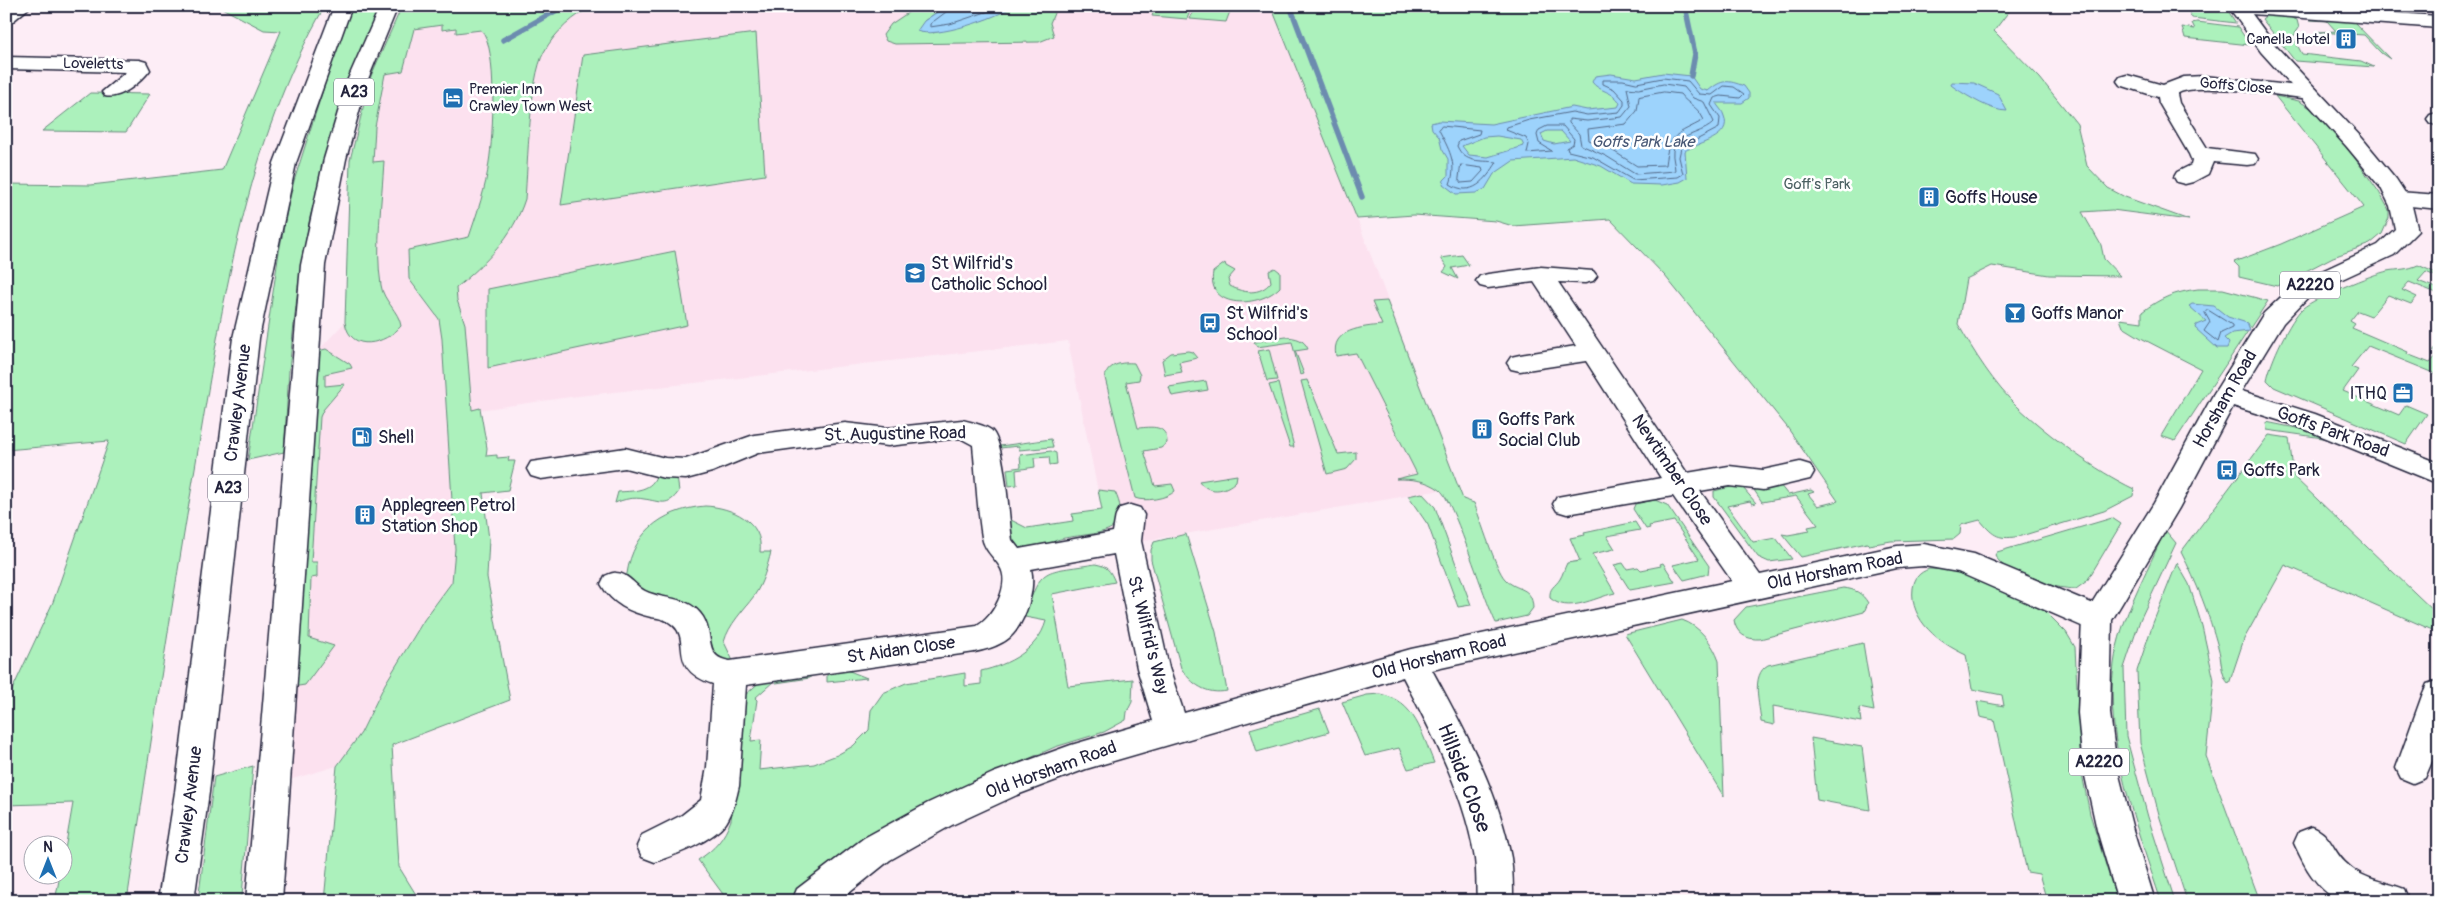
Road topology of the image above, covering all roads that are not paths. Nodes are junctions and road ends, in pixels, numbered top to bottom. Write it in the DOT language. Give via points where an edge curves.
graph roads {
  1 [pos="22,6"];
  2 [pos="344,6"];
  3 [pos="390,6"];
  4 [pos="2238,7"];
  5 [pos="6,18"];
  6 [pos="2439,22"];
  7 [pos="6,63"];
  8 [pos="2127,81"];
  9 [pos="112,92"];
  10 [pos="2167,93"];
  11 [pos="2309,93"];
  12 [pos="2200,154"];
  13 [pos="2247,159"];
  14 [pos="2185,176"];
  15 [pos="2399,199"];
  16 [pos="2439,202"];
  17 [pos="1541,274"];
  18 [pos="1584,276"];
  19 [pos="1488,281"];
  20 [pos="1592,352"];
  21 [pos="1520,363"];
  22 [pos="2226,395"];
  23 [pos="541,468"];
  24 [pos="1800,472"];
  25 [pos="2439,474"];
  26 [pos="1680,484"];
  27 [pos="1567,504"];
  28 [pos="1012,561"];
  29 [pos="616,584"];
  30 [pos="1752,587"];
  31 [pos="2097,618"];
  32 [pos="1411,662"];
  33 [pos="730,674"];
  34 [pos="2439,693"];
  35 [pos="1172,728"];
  36 [pos="2434,728"];
  37 [pos="2413,768"];
  38 [pos="2312,843"];
  39 [pos="655,846"];
  40 [pos="176,901"];
  41 [pos="264,901"];
  42 [pos="810,901"];
  43 [pos="1495,901"];
  44 [pos="2137,901"];
  45 [pos="2392,901"];
  1 -- 5 [label="street"];
  2 -- 40 [label="street, Crawley Avenue / A23" via="285,162 246,338"];
  3 -- 41 [label="street, A23" via="358,78 335,159 313,265"];
  4 -- 6 [label="street"];
  4 -- 11 [label="street, Horsham Road / A2220" via="2264,46"];
  7 -- 9 [label="street, Loveletts" via="139,66 140,70"];
  8 -- 10 [label="street"];
  10 -- 11 [label="street, Goffs Close" via="2174,86 2198,82"];
  10 -- 12 [label="street" via="2169,102"];
  11 -- 15 [label="street, Horsham Road / A2220" via="2362,150"];
  12 -- 13 [label="street"];
  12 -- 14 [label="street" via="2203,162 2200,169"];
  15 -- 16 [label="street"];
  15 -- 22 [label="street, Horsham Road / A2220" via="2407,231 2386,250 2304,288 2290,299 2273,318"];
  17 -- 18 [label="street"];
  17 -- 19 [label="street"];
  17 -- 20 [label="street, Newtimber Close"];
  20 -- 21 [label="street"];
  20 -- 26 [label="street, Newtimber Close"];
  22 -- 25 [label="street, Goffs Park Road" via="2306,420"];
  22 -- 31 [label="street, Horsham Road / A2220" via="2164,508"];
  23 -- 28 [label="street, St. Augustine Road" via="636,458 657,466 686,469 754,444 845,432 888,437 962,429 974,432 986,444 997,540"];
  24 -- 26 [label="street" via="1763,480 1728,476"];
  26 -- 27 [label="street"];
  26 -- 30 [label="street, Newtimber Close"];
  28 -- 33 [label="street, St Aidan Close" via="1017,575 1008,614 998,629 985,636"];
  28 -- 35 [label="street, St. Wilfrid's Way" via="1128,528 1153,668"];
  29 -- 33 [label="street, St Aidan Close" via="631,600 686,617 703,665 710,671"];
  30 -- 31 [label="street, Old Horsham Road" via="1897,557 1924,556 1981,568"];
  30 -- 32 [label="street, Old Horsham Road"];
  31 -- 44 [label="street, Horsham Road / A2220" via="2094,713 2100,767"];
  32 -- 35 [label="street, Old Horsham Road"];
  32 -- 43 [label="street, Hillside Close" via="1438,712 1479,807 1492,856"];
  33 -- 39 [label="street" via="722,783 716,809 705,820"];
  34 -- 36 [label="street"];
  35 -- 42 [label="street, Old Horsham Road" via="1083,755 1005,784 940,814 878,849"];
  36 -- 37 [label="street"];
  38 -- 45 [label="street" via="2320,862 2345,886 2374,898"];
}
